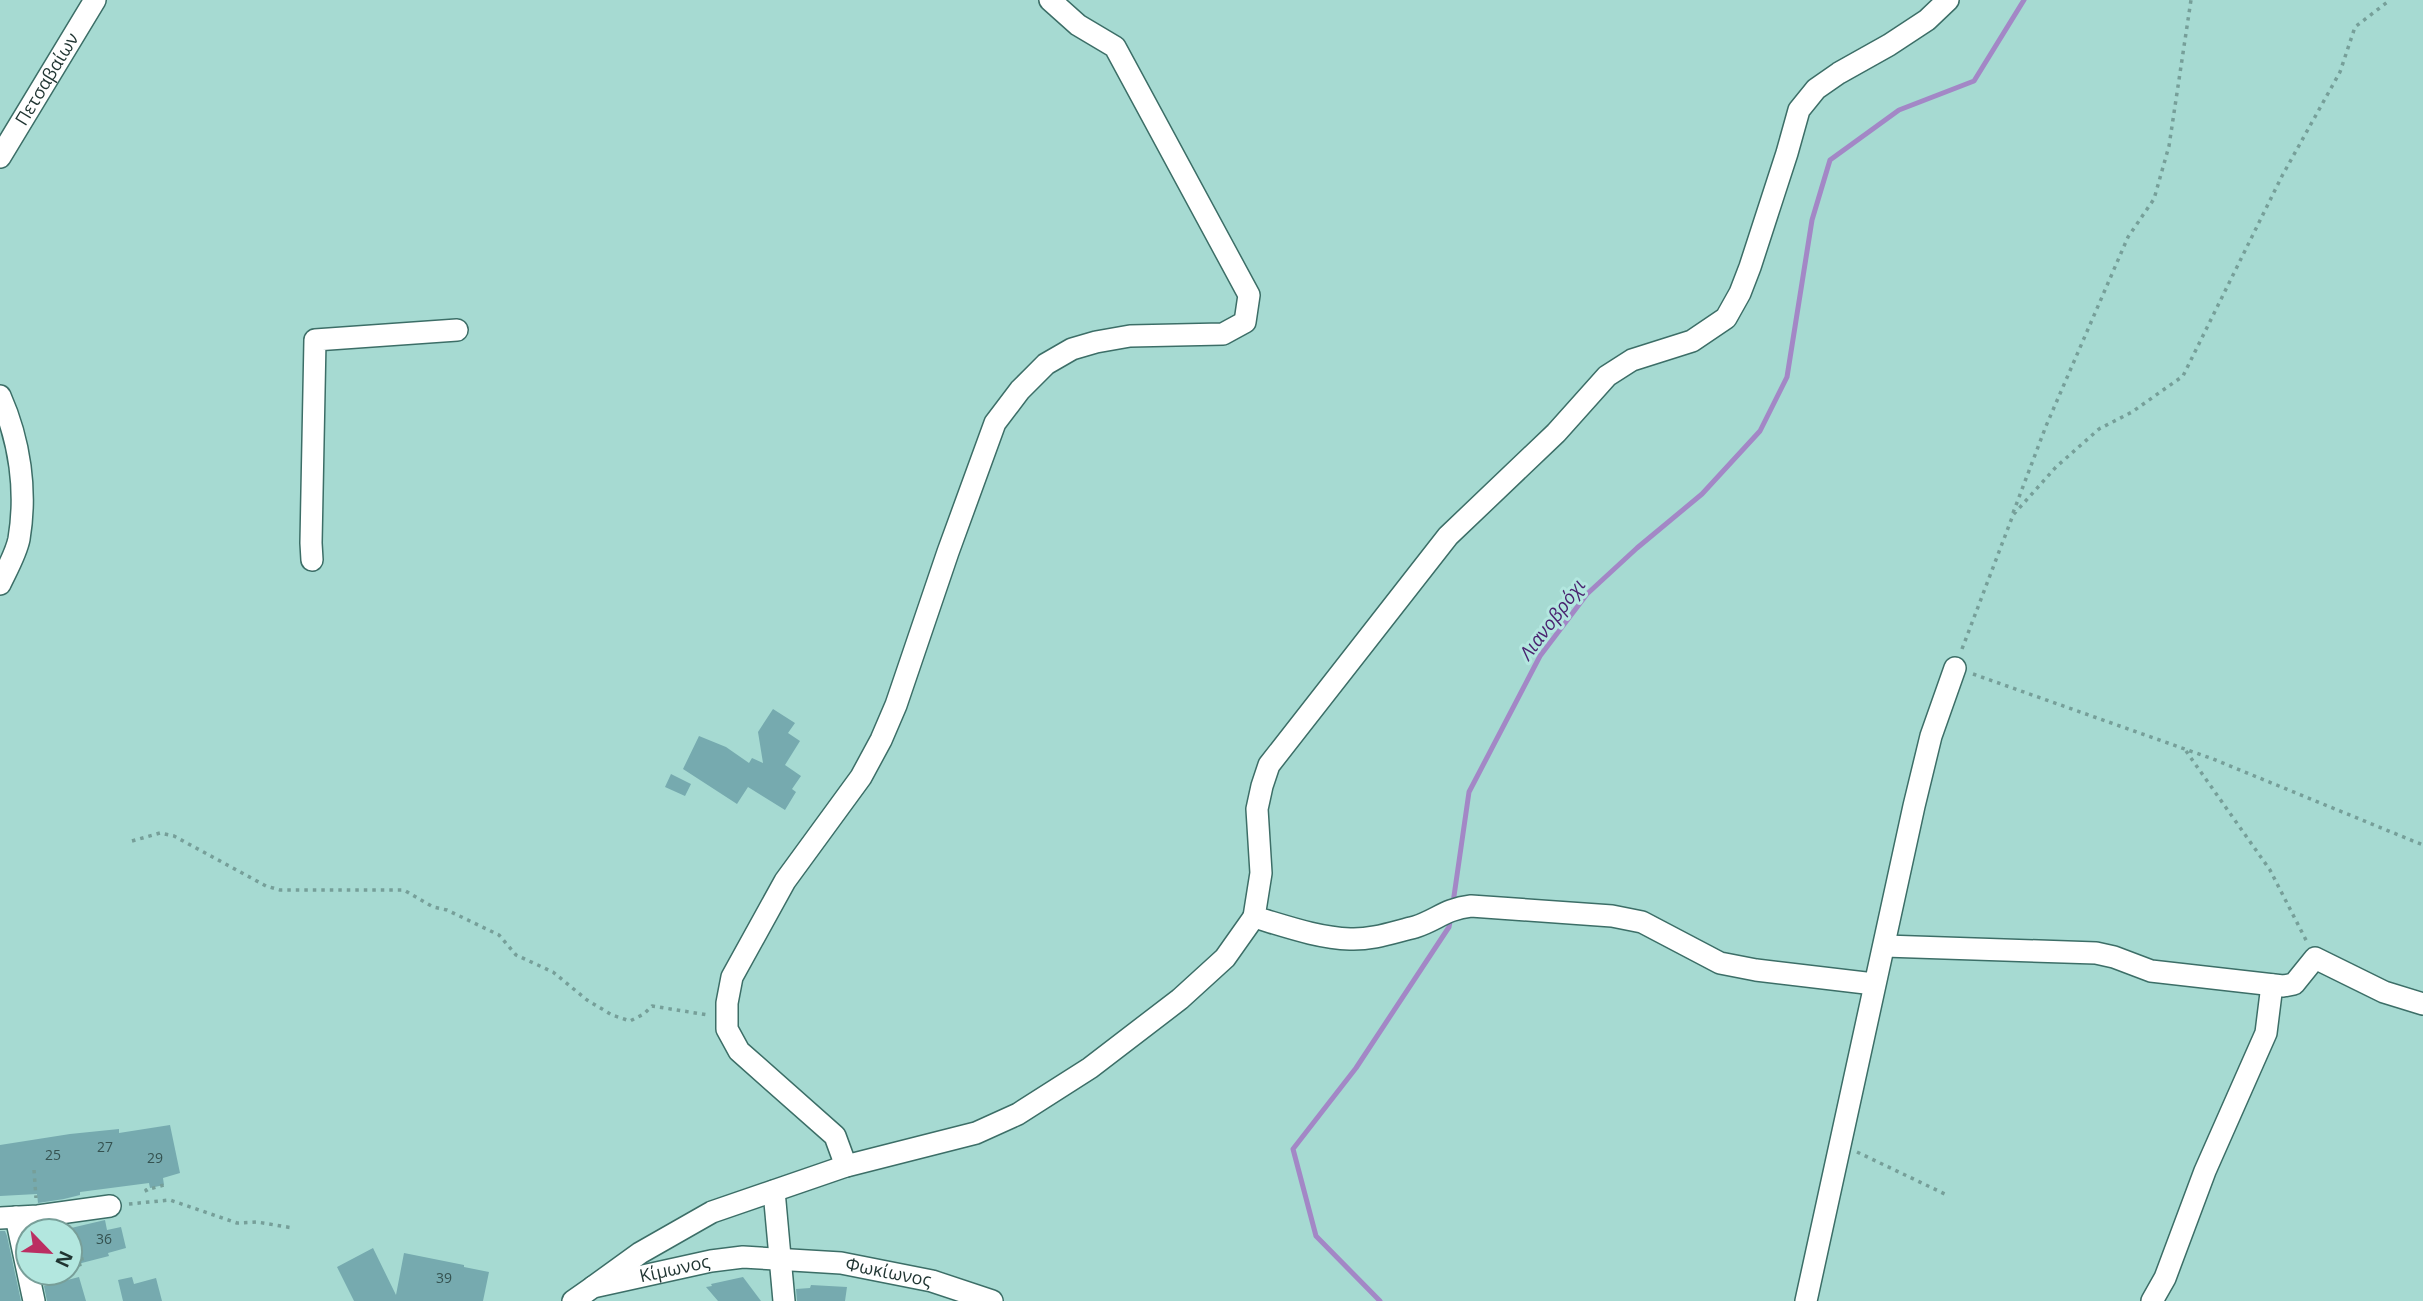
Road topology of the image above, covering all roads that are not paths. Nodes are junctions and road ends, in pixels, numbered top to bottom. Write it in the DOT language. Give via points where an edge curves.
graph roads {
  1 [pos="95,0"];
  2 [pos="1050,0"];
  3 [pos="1948,0"];
  4 [pos="0,157"];
  5 [pos="457,330"];
  6 [pos="0,396"];
  7 [pos="312,560"];
  8 [pos="0,584"];
  9 [pos="1955,668"];
  10 [pos="1254,917"];
  11 [pos="1885,946"];
  12 [pos="1874,984"];
  13 [pos="2272,985"];
  14 [pos="2423,1004"];
  15 [pos="846,1166"];
  16 [pos="774,1191"];
  17 [pos="110,1206"];
  18 [pos="8,1217"];
  19 [pos="781,1258"];
  20 [pos="593,1287"];
  21 [pos="34,1301"];
  22 [pos="573,1301"];
  23 [pos="784,1301"];
  24 [pos="992,1301"];
  25 [pos="1806,1301"];
  26 [pos="2152,1301"];
  1 -- 4 [label="street, Πετσαβαίων"];
  2 -- 15 [label="street" via="1078,25 1115,47 1249,295 1245,322 1223,334 1130,336 1072,349 1046,364 1020,390 996,423 881,740 861,777 785,881 732,977 727,1029 739,1051 835,1136"];
  3 -- 10 [label="street" via="1927,20 1824,83 1799,110 1750,267 1726,318 1692,341 1632,360 1607,376 1556,433 1448,536 1293,733 1269,765 1257,809 1261,873"];
  5 -- 7 [label="street" via="316,340"];
  6 -- 8 [label="street" via="22,470 19,541"];
  9 -- 11 [label="street" via="1928,747"];
  10 -- 12 [label="street" via="1351,939 1386,935 1471,906 1612,916 1642,922 1720,963"];
  10 -- 15 [label="street" via="1225,958 1180,999 1090,1068 1018,1114 976,1133"];
  11 -- 12 [label="street"];
  11 -- 13 [label="street" via="2096,953 2151,971"];
  12 -- 25 [label="street"];
  13 -- 14 [label="street" via="2294,984 2315,958 2384,992"];
  13 -- 26 [label="street" via="2266,1033"];
  15 -- 16 [label="street"];
  16 -- 19 [label="street"];
  16 -- 20 [label="street" via="712,1212 640,1253"];
  17 -- 18 [label="street"];
  18 -- 21 [label="street"];
  19 -- 20 [label="street, Κίμωνος" via="728,1258"];
  19 -- 23 [label="street"];
  19 -- 24 [label="street, Φωκίωνος" via="841,1263 932,1281"];
  20 -- 22 [label="street, Κίμωνος"];
}
